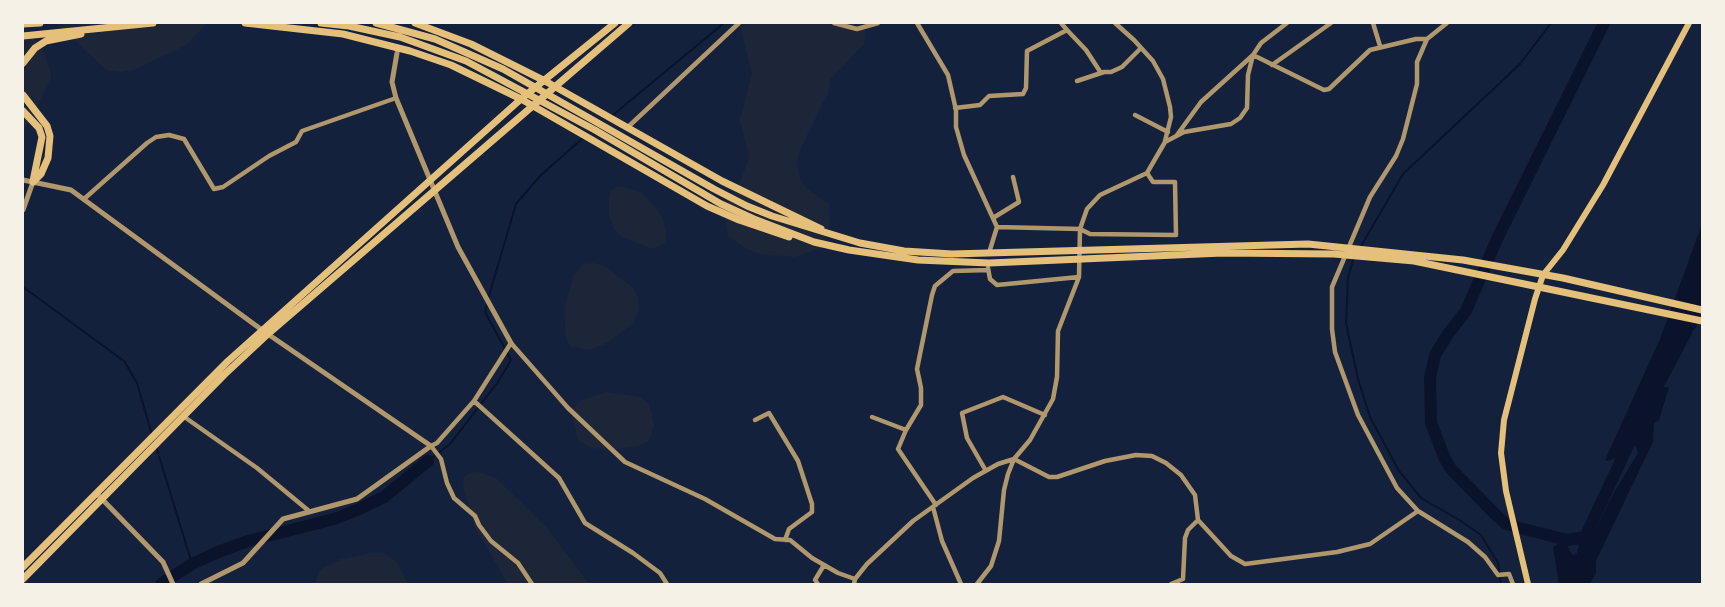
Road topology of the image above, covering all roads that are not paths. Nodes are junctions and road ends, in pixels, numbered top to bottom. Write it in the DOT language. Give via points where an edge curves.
graph roads {
  1 [pos="40,23"];
  2 [pos="153,23"];
  3 [pos="245,23"];
  4 [pos="321,23"];
  5 [pos="376,23"];
  6 [pos="415,23"];
  7 [pos="615,23"];
  8 [pos="629,23"];
  9 [pos="739,23"];
  10 [pos="834,23"];
  11 [pos="878,23"];
  12 [pos="916,23"];
  13 [pos="1061,23"];
  14 [pos="1115,23"];
  15 [pos="1287,23"];
  16 [pos="1331,23"];
  17 [pos="1373,23"];
  18 [pos="1447,23"];
  19 [pos="1689,23"];
  20 [pos="23,24"];
  21 [pos="112,27"];
  22 [pos="1067,30"];
  23 [pos="23,36"];
  24 [pos="1427,39"];
  25 [pos="1380,46"];
  26 [pos="1141,48"];
  27 [pos="397,53"];
  28 [pos="1252,55"];
  29 [pos="23,63"];
  30 [pos="1272,65"];
  31 [pos="1101,73"];
  32 [pos="545,81"];
  33 [pos="1077,81"];
  34 [pos="556,88"];
  35 [pos="23,96"];
  36 [pos="396,98"];
  37 [pos="521,99"];
  38 [pos="533,106"];
  39 [pos="955,108"];
  40 [pos="23,111"];
  41 [pos="1135,115"];
  42 [pos="628,127"];
  43 [pos="1167,132"];
  44 [pos="1178,135"];
  45 [pos="1165,142"];
  46 [pos="1147,173"];
  47 [pos="1013,177"];
  48 [pos="23,180"];
  49 [pos="33,182"];
  50 [pos="432,185"];
  51 [pos="84,199"];
  52 [pos="23,211"];
  53 [pos="993,218"];
  54 [pos="997,227"];
  55 [pos="1080,229"];
  56 [pos="834,236"];
  57 [pos="814,242"];
  58 [pos="1336,250"];
  59 [pos="989,253"];
  60 [pos="1375,254"];
  61 [pos="988,266"];
  62 [pos="1544,275"];
  63 [pos="1079,277"];
  64 [pos="1539,287"];
  65 [pos="1702,310"];
  66 [pos="1702,321"];
  67 [pos="265,331"];
  68 [pos="511,343"];
  69 [pos="474,401"];
  70 [pos="181,413"];
  71 [pos="1045,415"];
  72 [pos="872,417"];
  73 [pos="755,420"];
  74 [pos="906,430"];
  75 [pos="431,446"];
  76 [pos="1014,459"];
  77 [pos="986,471"];
  78 [pos="99,496"];
  79 [pos="934,506"];
  80 [pos="309,511"];
  81 [pos="1418,511"];
  82 [pos="1198,520"];
  83 [pos="785,540"];
  84 [pos="824,565"];
  85 [pos="23,567"];
  86 [pos="23,579"];
  87 [pos="854,582"];
  88 [pos="172,584"];
  89 [pos="201,584"];
  90 [pos="532,584"];
  91 [pos="667,584"];
  92 [pos="818,584"];
  93 [pos="961,584"];
  94 [pos="976,584"];
  95 [pos="1171,584"];
  96 [pos="1513,584"];
  97 [pos="1528,584"];
  1 -- 20 [label="main road"];
  2 -- 21 [label="main road"];
  3 -- 37 [label="main road" via="343,34 410,51"];
  4 -- 57 [label="main road" via="400,37 466,61 721,204"];
  5 -- 56 [label="main road" via="468,51 747,206"];
  6 -- 32 [label="main road" via="471,44"];
  7 -- 32 [label="main road"];
  8 -- 34 [label="main road"];
  9 -- 42 [label="street"];
  10 -- 11 [label="street" via="857,29"];
  12 -- 39 [label="street" via="948,75"];
  13 -- 22 [label="street"];
  14 -- 26 [label="street"];
  15 -- 28 [label="street"];
  16 -- 30 [label="street"];
  17 -- 25 [label="street"];
  18 -- 24 [label="street"];
  19 -- 62 [label="main road" via="1603,185"];
  21 -- 23 [label="main road"];
  21 -- 29 [label="main road" via="46,41"];
  22 -- 31 [label="street"];
  22 -- 39 [label="street" via="1027,51 1023,93 989,96 981,105"];
  24 -- 25 [label="street"];
  24 -- 81 [label="street" via="1417,62 1418,84 1403,139 1370,197 1332,287 1331,312 1335,352 1358,415 1397,488"];
  25 -- 30 [label="street" via="1324,90"];
  26 -- 31 [label="street" via="1122,67"];
  26 -- 43 [label="street" via="1163,79 1170,107"];
  27 -- 36 [label="street" via="392,82"];
  28 -- 30 [label="street"];
  28 -- 44 [label="street" via="1201,102"];
  28 -- 44 [label="street" via="1247,108 1240,118"];
  31 -- 33 [label="street"];
  32 -- 34 [label="main road"];
  32 -- 37 [label="main road"];
  34 -- 38 [label="main road"];
  34 -- 42 [label="main road"];
  35 -- 49 [label="main road" via="50,136 48,159"];
  36 -- 50 [label="street"];
  36 -- 51 [label="street" via="302,131 296,142 214,189 184,139 156,137"];
  37 -- 38 [label="main road"];
  37 -- 50 [label="main road"];
  38 -- 50 [label="main road"];
  38 -- 57 [label="main road" via="708,206 779,235"];
  39 -- 53 [label="street" via="964,155"];
  40 -- 49 [label="main road" via="42,137"];
  41 -- 43 [label="street"];
  42 -- 56 [label="main road" via="722,181"];
  43 -- 45 [label="street"];
  44 -- 45 [label="street"];
  45 -- 46 [label="street"];
  46 -- 55 [label="street" via="1100,195 1087,209"];
  46 -- 55 [label="street" via="1153,182 1175,182 1176,235 1090,234"];
  47 -- 53 [label="street" via="1019,202"];
  48 -- 49 [label="street"];
  49 -- 51 [label="street" via="71,190"];
  49 -- 52 [label="street"];
  50 -- 67 [label="main road"];
  50 -- 68 [label="street" via="458,247"];
  51 -- 67 [label="street"];
  53 -- 54 [label="street"];
  54 -- 55 [label="street"];
  54 -- 59 [label="street"];
  55 -- 63 [label="street"];
  56 -- 59 [label="main road" via="904,251"];
  57 -- 61 [label="main road" via="881,256"];
  58 -- 59 [label="main road" via="1308,244"];
  58 -- 60 [label="main road"];
  58 -- 61 [label="main road"];
  60 -- 62 [label="main road" via="1463,260"];
  60 -- 64 [label="main road"];
  61 -- 63 [label="street" via="990,279 997,285"];
  61 -- 74 [label="street" via="953,271 935,286 917,369 921,405"];
  62 -- 64 [label="main road"];
  62 -- 65 [label="main road"];
  63 -- 71 [label="street" via="1058,331 1057,377"];
  64 -- 66 [label="main road"];
  64 -- 97 [label="main road" via="1504,420 1501,453"];
  67 -- 70 [label="main road"];
  67 -- 75 [label="street"];
  68 -- 69 [label="street"];
  68 -- 83 [label="street" via="568,408 625,462 705,499 775,540"];
  69 -- 75 [label="street"];
  69 -- 91 [label="street" via="559,478 585,523 660,572"];
  70 -- 78 [label="main road"];
  70 -- 80 [label="street"];
  71 -- 76 [label="street"];
  71 -- 77 [label="street" via="1003,397 962,414 967,438"];
  72 -- 74 [label="street"];
  73 -- 83 [label="street" via="769,413 797,461 812,504 813,512 789,529"];
  74 -- 79 [label="street" via="899,453"];
  75 -- 80 [label="street" via="357,499"];
  75 -- 90 [label="street" via="441,459 454,498 475,516 491,541 518,563"];
  76 -- 77 [label="street"];
  76 -- 82 [label="street" via="1057,477 1105,461 1152,456 1167,463 1189,486"];
  76 -- 94 [label="street" via="1004,490 999,541 990,566"];
  77 -- 79 [label="street"];
  78 -- 85 [label="main road"];
  78 -- 86 [label="main road"];
  78 -- 88 [label="street" via="163,562"];
  79 -- 87 [label="street" via="893,538"];
  79 -- 93 [label="street" via="942,541"];
  80 -- 89 [label="street" via="284,519 243,563"];
  81 -- 82 [label="street" via="1370,544 1245,564 1231,556"];
  81 -- 96 [label="street" via="1468,542 1498,575 1509,574"];
  82 -- 95 [label="street" via="1185,538 1183,579"];
  83 -- 84 [label="street"];
  84 -- 87 [label="street"];
  84 -- 92 [label="street" via="815,580"];
}
